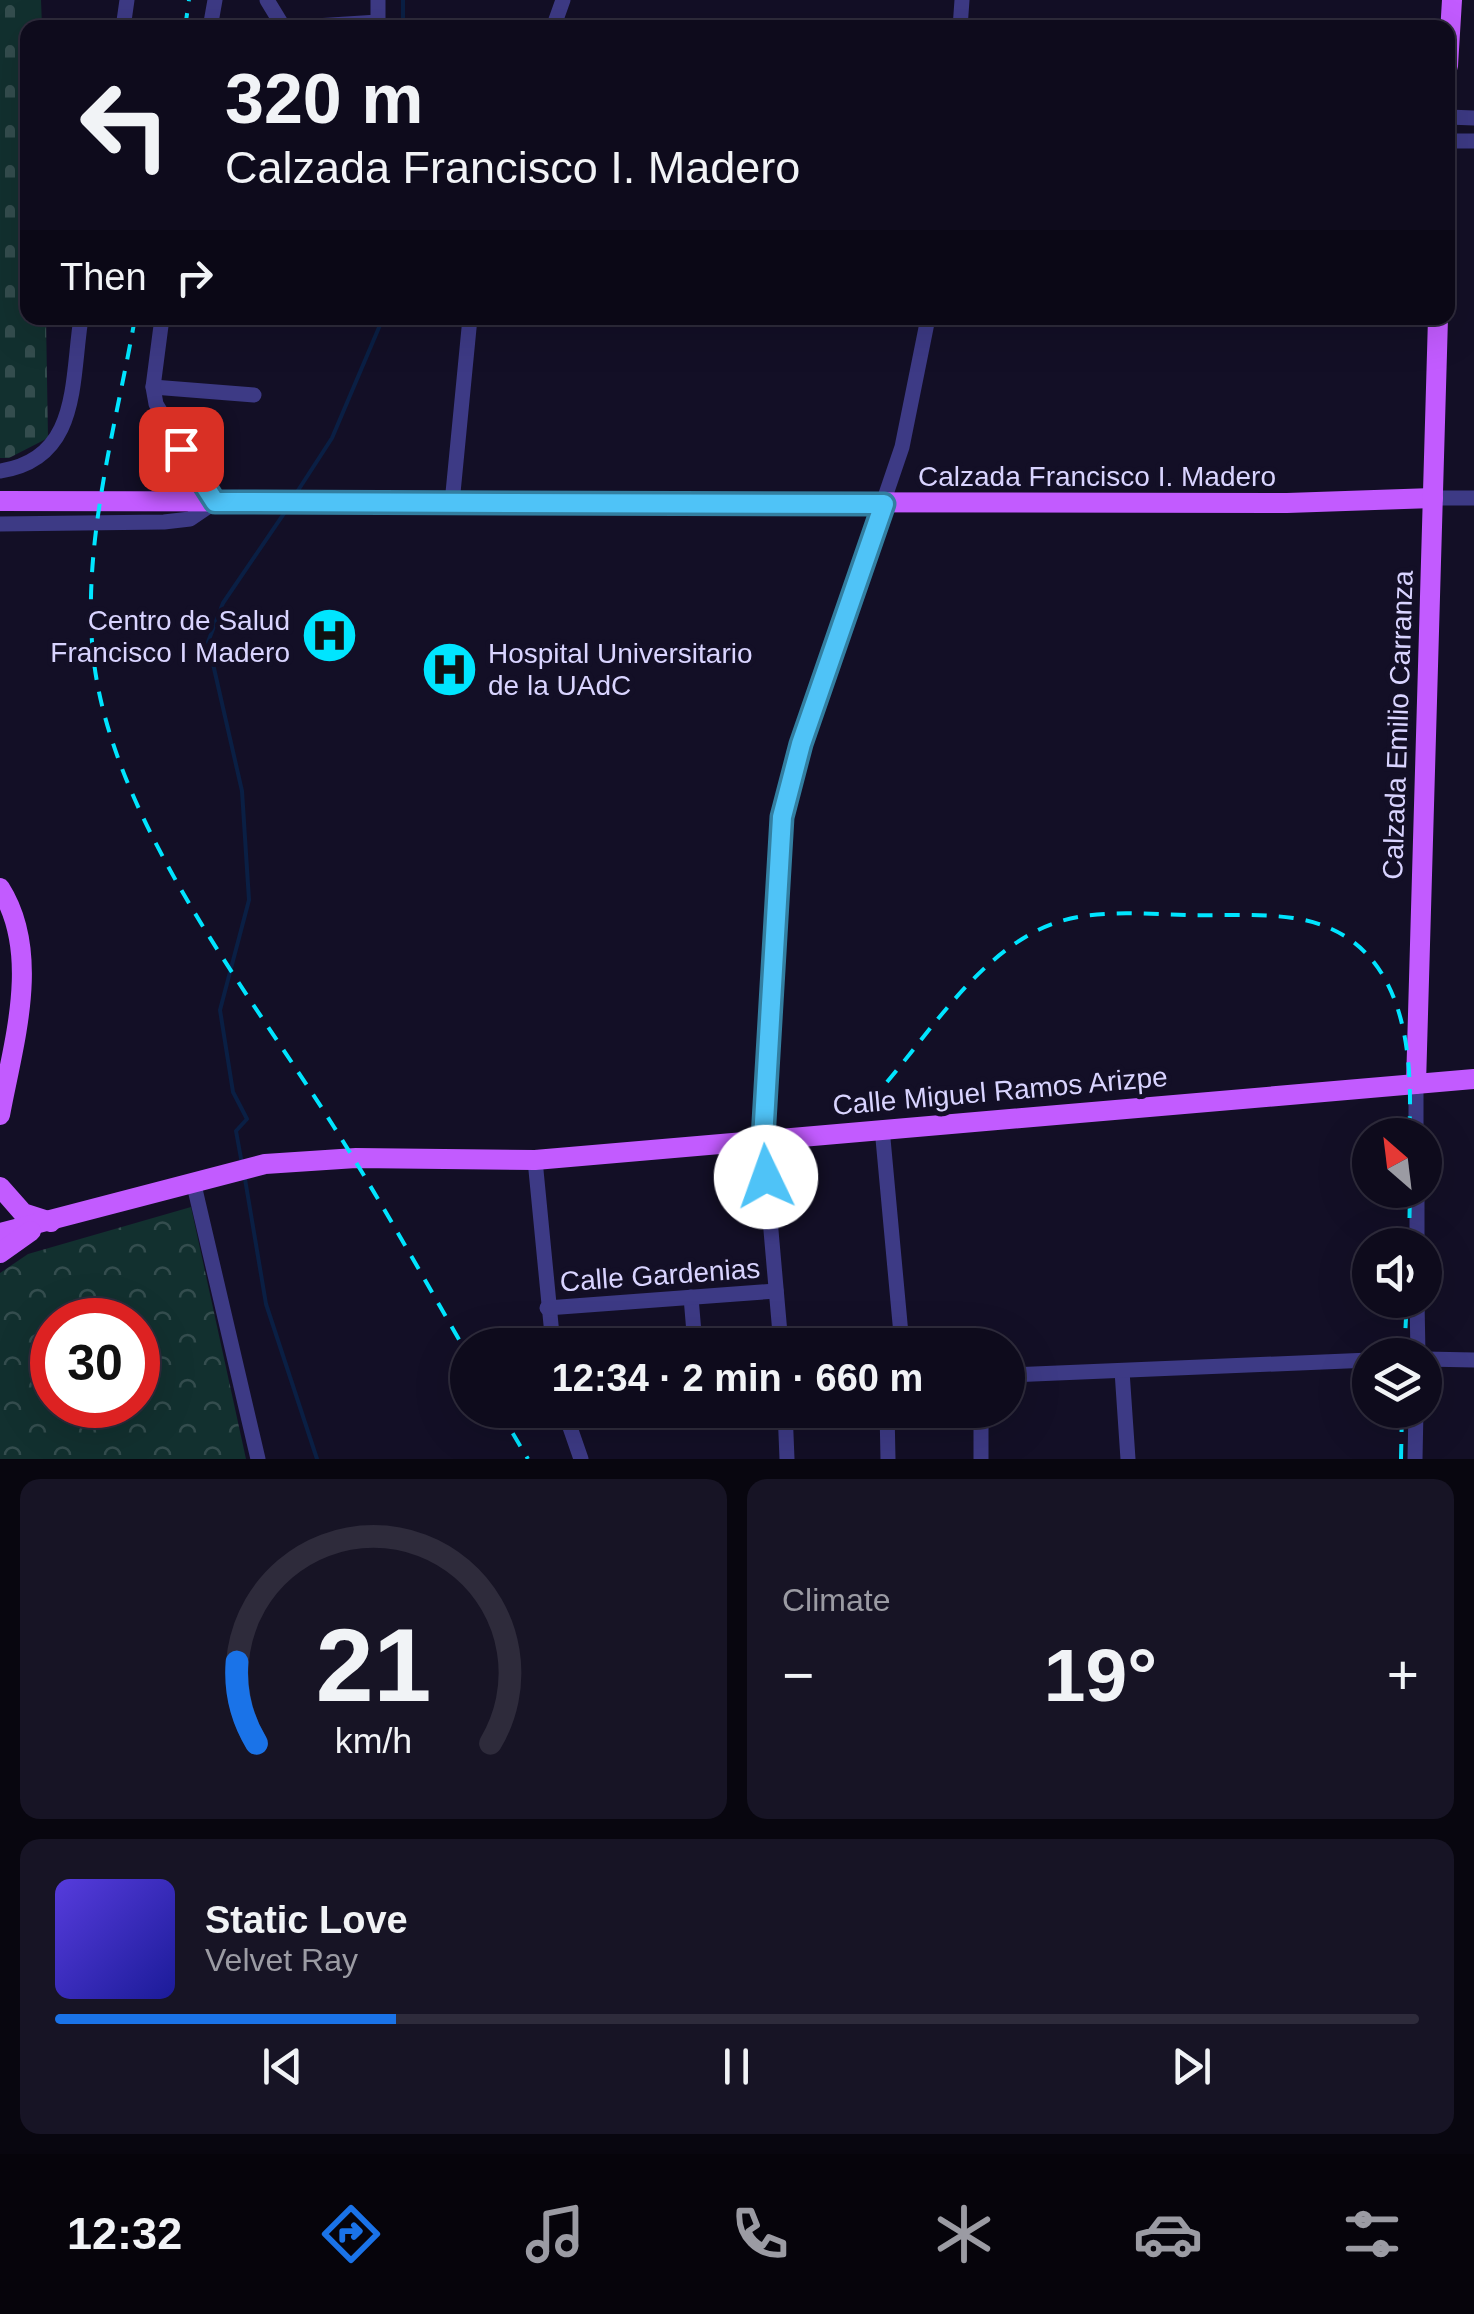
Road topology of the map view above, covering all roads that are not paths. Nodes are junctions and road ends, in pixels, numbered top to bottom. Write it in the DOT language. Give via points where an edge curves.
graph roads {
  1 [pos="79,325"];
  2 [pos="161,325"];
  3 [pos="469,325"];
  4 [pos="927,325"];
  5 [pos="1438,325"];
  6 [pos="153,387"];
  7 [pos="254,396"];
  8 [pos="0,471"];
  9 [pos="1433,498"];
  10 [pos="1474,498"];
  11 [pos="0,501"];
  12 [pos="215,502"];
  13 [pos="452,503"];
  14 [pos="884,504"];
  15 [pos="0,524"];
  16 [pos="0,888"];
  17 [pos="4,1075"];
  18 [pos="1474,1079"];
  19 [pos="1416,1084"];
  20 [pos="0,1115"];
  21 [pos="1416,1118"];
  22 [pos="882,1128"];
  23 [pos="763,1139"];
  24 [pos="534,1160"];
  25 [pos="194,1184"];
  26 [pos="0,1187"];
  27 [pos="46,1224"];
  28 [pos="0,1233"];
  29 [pos="0,1253"];
  30 [pos="776,1291"];
  31 [pos="691,1298"];
  32 [pos="548,1308"];
  33 [pos="551,1328"];
  34 [pos="694,1328"];
  35 [pos="779,1328"];
  36 [pos="900,1328"];
  37 [pos="1442,1359"];
  38 [pos="1474,1360"];
  39 [pos="1352,1361"];
  40 [pos="1122,1371"];
  41 [pos="1025,1374"];
  42 [pos="570,1428"];
  43 [pos="786,1428"];
  44 [pos="887,1428"];
  45 [pos="981,1428"];
  46 [pos="1416,1428"];
  47 [pos="258,1459"];
  48 [pos="581,1459"];
  49 [pos="787,1459"];
  50 [pos="888,1459"];
  51 [pos="980,1459"];
  52 [pos="1128,1459"];
  53 [pos="1415,1459"];
  1 -- 8 [label="street" via="56,444 40,459"];
  2 -- 6 [label="street"];
  3 -- 13 [label="street"];
  4 -- 14 [label="street" via="916,393"];
  5 -- 9 [label="main road, Calzada Emilio Carranza"];
  6 -- 7 [label="street"];
  6 -- 12 [label="street" via="164,423"];
  9 -- 10 [label="street, Calzada Francisco I. Madero"];
  9 -- 14 [label="main road, Calzada Francisco I. Madero"];
  9 -- 19 [label="main road, Calzada Emilio Carranza"];
  11 -- 12 [label="main road, Calzada Francisco I. Madero"];
  12 -- 13 [label="main road, Calzada Francisco I. Madero"];
  12 -- 15 [label="street" via="190,519 164,522"];
  13 -- 14 [label="main road, Calzada Francisco I. Madero"];
  14 -- 23 [label="street" via="782,817"];
  16 -- 17 [label="main road" via="22,950"];
  17 -- 20 [label="main road"];
  18 -- 19 [label="main road, Calle Miguel Ramos Arizpe"];
  19 -- 21 [label="street, Calzada Emilio Carranza"];
  19 -- 22 [label="main road, Calle Miguel Ramos Arizpe"];
  22 -- 23 [label="main road, Calle Miguel Ramos Arizpe"];
  22 -- 36 [label="street"];
  23 -- 24 [label="main road, Calle Miguel Ramos Arizpe"];
  23 -- 30 [label="street"];
  24 -- 25 [label="main road, Calle Miguel Ramos Arizpe" via="265,1164"];
  24 -- 32 [label="street"];
  25 -- 27 [label="main road, Calle Miguel Ramos Arizpe"];
  25 -- 47 [label="street"];
  26 -- 27 [label="main road" via="24,1213"];
  27 -- 28 [label="main road, Calle Miguel Ramos Arizpe"];
  27 -- 29 [label="main road"];
  30 -- 31 [label="street, Calle Gardenias"];
  30 -- 35 [label="street"];
  31 -- 32 [label="street, Calle Gardenias"];
  31 -- 34 [label="street"];
  32 -- 33 [label="street"];
  37 -- 38 [label="street"];
  39 -- 40 [label="street"];
  40 -- 41 [label="street"];
  40 -- 52 [label="street"];
  42 -- 48 [label="street"];
  43 -- 49 [label="street"];
  44 -- 50 [label="street"];
  45 -- 51 [label="street"];
  46 -- 53 [label="street"];
}
